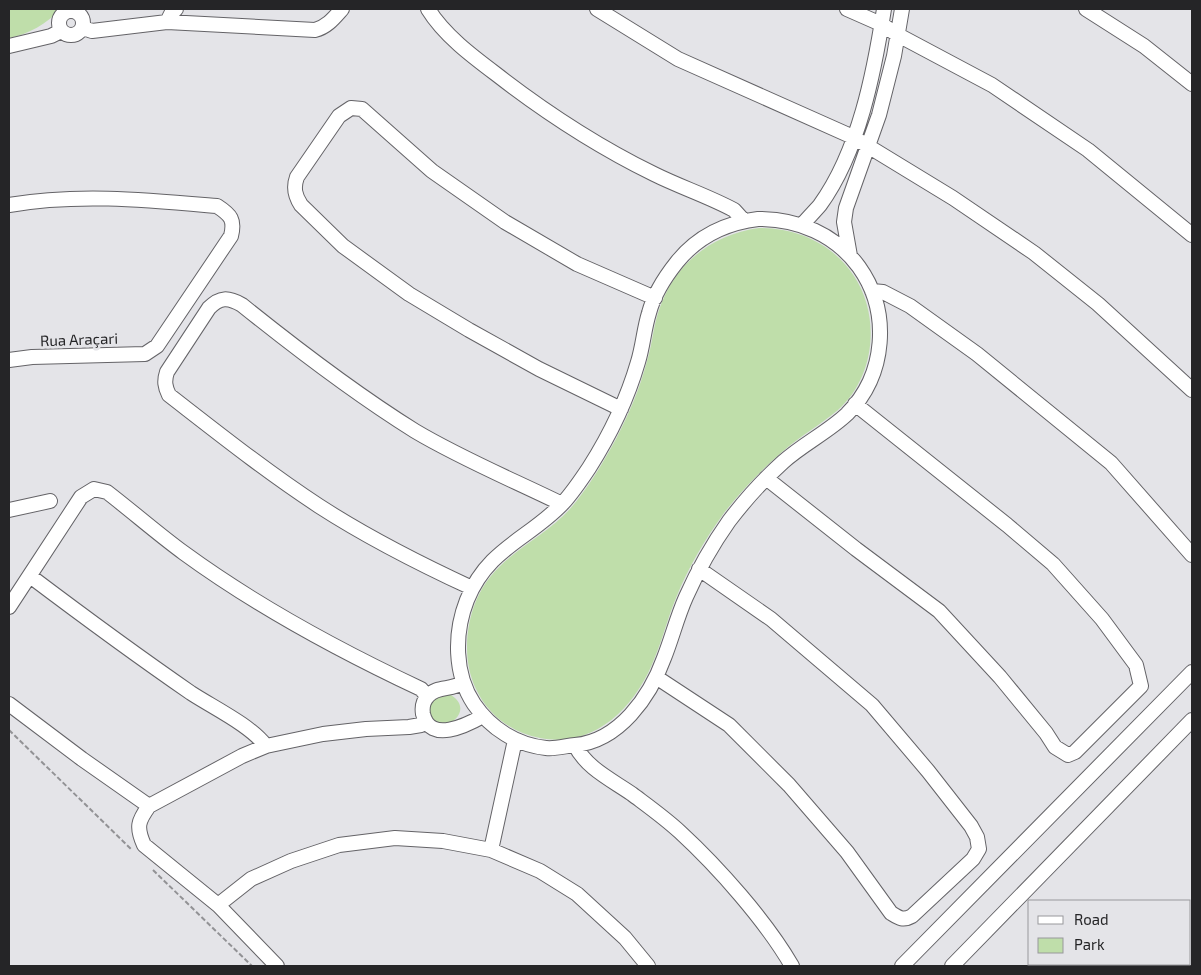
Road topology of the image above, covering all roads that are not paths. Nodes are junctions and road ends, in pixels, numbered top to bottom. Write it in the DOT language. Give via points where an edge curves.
graph roads {
  1 [pos="176,9"];
  2 [pos="342,9"];
  3 [pos="428,9"];
  4 [pos="598,9"];
  5 [pos="847,9"];
  6 [pos="884,9"];
  7 [pos="902,9"];
  8 [pos="1086,9"];
  9 [pos="77,14"];
  10 [pos="167,22"];
  11 [pos="882,24"];
  12 [pos="60,26"];
  13 [pos="898,35"];
  14 [pos="9,39"];
  15 [pos="9,46"];
  16 [pos="1192,84"];
  17 [pos="854,137"];
  18 [pos="868,148"];
  19 [pos="9,205"];
  20 [pos="744,221"];
  21 [pos="802,225"];
  22 [pos="1192,235"];
  23 [pos="850,256"];
  24 [pos="872,291"];
  25 [pos="655,298"];
  26 [pos="9,360"];
  27 [pos="1192,390"];
  28 [pos="855,404"];
  29 [pos="621,409"];
  30 [pos="766,478"];
  31 [pos="50,501"];
  32 [pos="562,504"];
  33 [pos="9,510"];
  34 [pos="1192,555"];
  35 [pos="699,570"];
  36 [pos="30,576"];
  37 [pos="472,588"];
  38 [pos="9,607"];
  39 [pos="1192,672"];
  40 [pos="656,677"];
  41 [pos="463,682"];
  42 [pos="427,696"];
  43 [pos="9,704"];
  44 [pos="483,716"];
  45 [pos="1192,720"];
  46 [pos="426,722"];
  47 [pos="515,740"];
  48 [pos="266,746"];
  49 [pos="575,746"];
  50 [pos="148,806"];
  51 [pos="491,850"];
  52 [pos="218,905"];
  53 [pos="277,966"];
  54 [pos="648,966"];
  55 [pos="792,966"];
  56 [pos="902,966"];
  57 [pos="952,966"];
  1 -- 10 [label="street"];
  2 -- 10 [label="street" via="328,24 315,30"];
  3 -- 20 [label="street" via="467,52 520,92 588,137 734,210"];
  4 -- 17 [label="street" via="678,58"];
  5 -- 11 [label="street"];
  6 -- 11 [label="street"];
  7 -- 13 [label="street"];
  8 -- 16 [label="street" via="1144,46"];
  9 -- 10 [label="street" via="92,31"];
  9 -- 12 [label="street" via="62,15"];
  9 -- 12 [label="street" via="77,34 64,34"];
  11 -- 13 [label="street"];
  11 -- 17 [label="street"];
  12 -- 14 [label="street"];
  12 -- 15 [label="street" via="50,36"];
  13 -- 18 [label="street"];
  13 -- 22 [label="street" via="992,85 1088,150"];
  17 -- 18 [label="street"];
  17 -- 21 [label="street" via="835,181"];
  18 -- 23 [label="street" via="846,208 844,222"];
  18 -- 27 [label="street" via="953,198 1034,253 1098,304"];
  19 -- 26 [label="street, Rua Araçari" via="36,200 119,198 217,206 232,221 231,236 150,352"];
  20 -- 21 [label="street" via="773,219"];
  20 -- 25 [label="street" via="702,238 667,275"];
  21 -- 23 [label="street" via="828,238"];
  23 -- 24 [label="street"];
  24 -- 28 [label="street" via="879,318 880,346 873,373"];
  24 -- 34 [label="street" via="883,292 910,306 977,354 1111,463"];
  25 -- 29 [label="street"];
  25 -- 29 [label="street" via="577,264 505,222 432,171 362,109 352,108 339,116 294,183 296,198 301,205 343,246 409,294 539,369"];
  28 -- 30 [label="street"];
  28 -- 30 [label="street" via="1053,564 1102,619 1136,664 1141,686 1075,752 1068,755 1055,746 1000,677 939,611"];
  29 -- 32 [label="street" via="593,462"];
  30 -- 35 [label="street" via="732,518"];
  31 -- 33 [label="street"];
  32 -- 37 [label="street" via="500,552"];
  32 -- 37 [label="street" via="472,462 416,431 308,358 233,300 223,299 209,308 167,372 164,380 169,395 319,506 402,554"];
  35 -- 40 [label="street"];
  35 -- 40 [label="street" via="771,619 872,705 971,826 979,849 973,859 912,916 899,919 891,913 848,852 789,784 729,725"];
  36 -- 38 [label="street"];
  36 -- 42 [label="street" via="81,497 94,489 107,492 184,553 277,615 421,689"];
  36 -- 48 [label="street" via="114,640 258,736"];
  37 -- 41 [label="street" via="463,611 458,641"];
  39 -- 56 [label="street"];
  40 -- 49 [label="street" via="638,706 617,728 594,742"];
  41 -- 42 [label="street" via="453,688 438,689"];
  41 -- 44 [label="street"];
  42 -- 46 [label="street" via="422,709"];
  43 -- 50 [label="street"];
  44 -- 46 [label="street" via="444,731"];
  44 -- 47 [label="street"];
  45 -- 57 [label="street"];
  46 -- 48 [label="street" via="409,727 322,734"];
  47 -- 49 [label="street" via="554,749"];
  47 -- 51 [label="street"];
  48 -- 50 [label="street"];
  49 -- 55 [label="street" via="592,767 686,838 749,908"];
  50 -- 52 [label="street" via="139,825 144,845"];
  51 -- 52 [label="street" via="443,841 395,838 339,845 291,860 251,879"];
  51 -- 54 [label="street" via="540,871 577,894 625,938"];
  52 -- 53 [label="street"];
}
